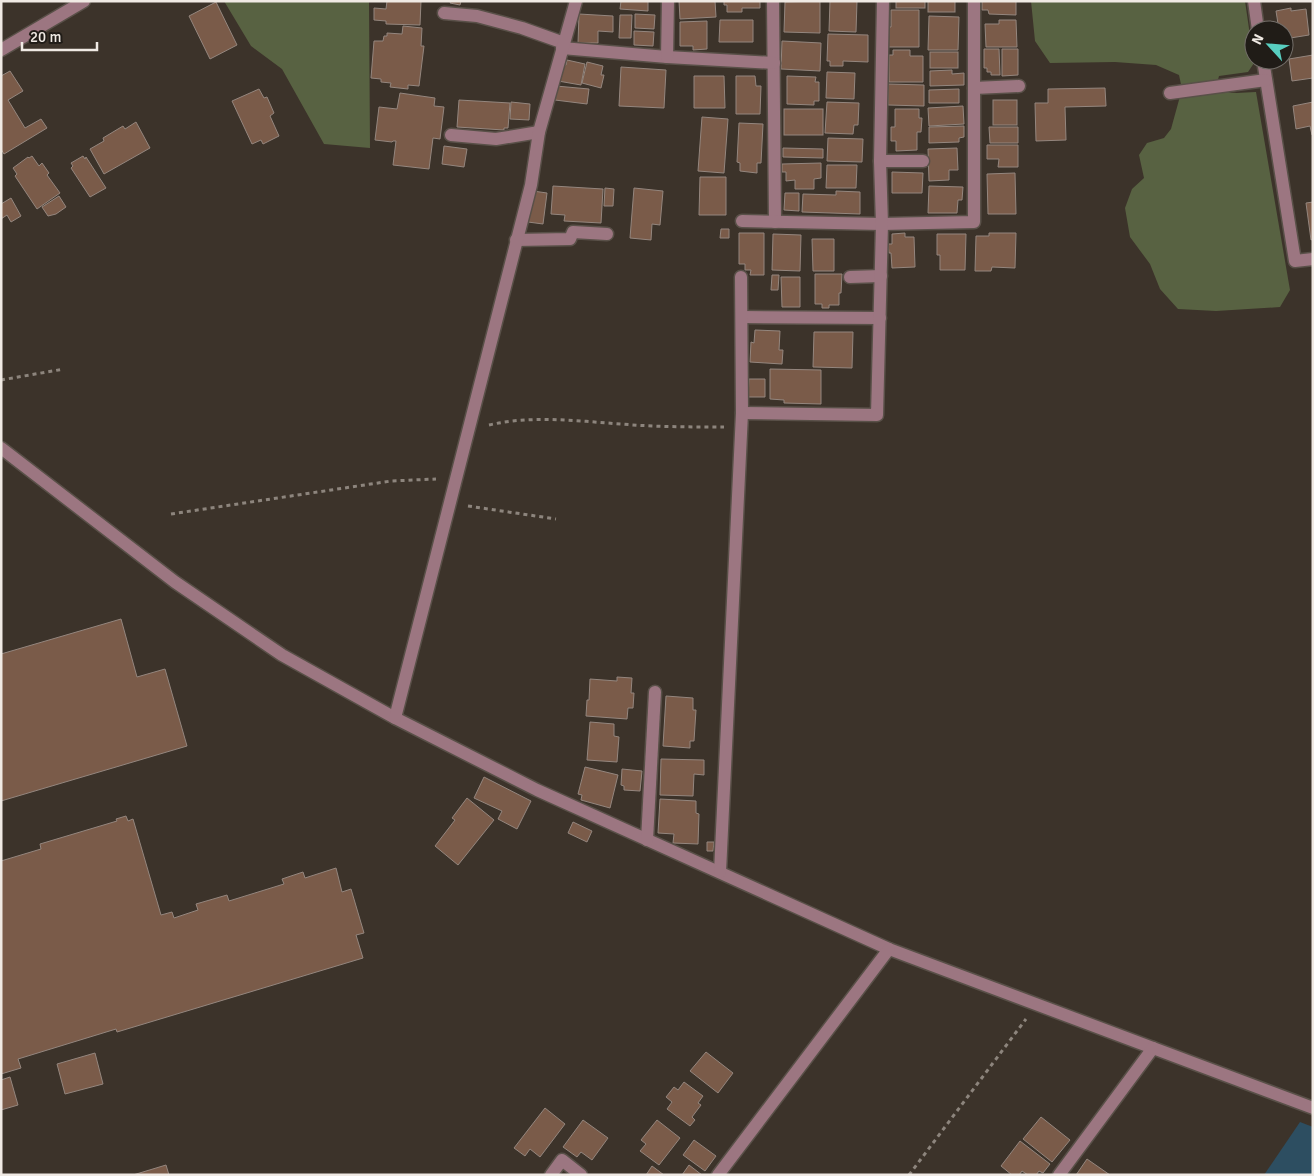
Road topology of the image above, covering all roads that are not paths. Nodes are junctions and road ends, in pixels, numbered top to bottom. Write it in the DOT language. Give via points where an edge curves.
graph roads {
  1 [pos="84,1"];
  2 [pos="576,1"];
  3 [pos="668,1"];
  4 [pos="774,1"];
  5 [pos="882,1"];
  6 [pos="974,1"];
  7 [pos="1254,1"];
  8 [pos="444,13"];
  9 [pos="1257,20"];
  10 [pos="563,46"];
  11 [pos="1,50"];
  12 [pos="667,57"];
  13 [pos="774,63"];
  14 [pos="1264,70"];
  15 [pos="1266,80"];
  16 [pos="1019,86"];
  17 [pos="974,88"];
  18 [pos="1170,93"];
  19 [pos="540,132"];
  20 [pos="451,135"];
  21 [pos="880,161"];
  22 [pos="923,161"];
  23 [pos="742,221"];
  24 [pos="775,222"];
  25 [pos="882,224"];
  26 [pos="607,234"];
  27 [pos="516,240"];
  28 [pos="1313,259"];
  29 [pos="881,276"];
  30 [pos="741,277"];
  31 [pos="850,277"];
  32 [pos="742,317"];
  33 [pos="880,318"];
  34 [pos="742,414"];
  35 [pos="1,448"];
  36 [pos="655,692"];
  37 [pos="395,718"];
  38 [pos="647,840"];
  39 [pos="720,872"];
  40 [pos="889,949"];
  41 [pos="1153,1048"];
  42 [pos="1313,1108"];
  43 [pos="551,1175"];
  44 [pos="581,1175"];
  45 [pos="718,1175"];
  46 [pos="1059,1175"];
  1 -- 11 [label="street"];
  2 -- 10 [label="street"];
  3 -- 12 [label="street"];
  4 -- 13 [label="street"];
  5 -- 21 [label="street"];
  6 -- 17 [label="street"];
  7 -- 9 [label="street"];
  8 -- 10 [label="street" via="477,16 522,28"];
  10 -- 12 [label="street"];
  10 -- 19 [label="street"];
  12 -- 13 [label="street"];
  13 -- 24 [label="street"];
  14 -- 15 [label="street"];
  15 -- 18 [label="street"];
  15 -- 28 [label="street" via="1295,261"];
  16 -- 17 [label="street"];
  17 -- 25 [label="street" via="974,222"];
  19 -- 20 [label="street" via="496,139"];
  19 -- 27 [label="street" via="531,185"];
  21 -- 22 [label="street"];
  21 -- 25 [label="street"];
  23 -- 24 [label="street"];
  24 -- 25 [label="street"];
  25 -- 29 [label="street"];
  26 -- 27 [label="street" via="573,232 570,239"];
  27 -- 37 [label="street"];
  29 -- 31 [label="street"];
  29 -- 33 [label="street"];
  30 -- 32 [label="street"];
  32 -- 33 [label="street"];
  32 -- 34 [label="street"];
  33 -- 34 [label="street" via="877,415"];
  34 -- 39 [label="street"];
  35 -- 37 [label="street" via="183,588 282,655"];
  36 -- 38 [label="street"];
  37 -- 38 [label="street" via="537,790"];
  38 -- 39 [label="street"];
  39 -- 40 [label="street"];
  40 -- 41 [label="street"];
  40 -- 45 [label="street"];
  41 -- 42 [label="street"];
  41 -- 46 [label="street"];
  43 -- 44 [label="street" via="562,1160"];
}
